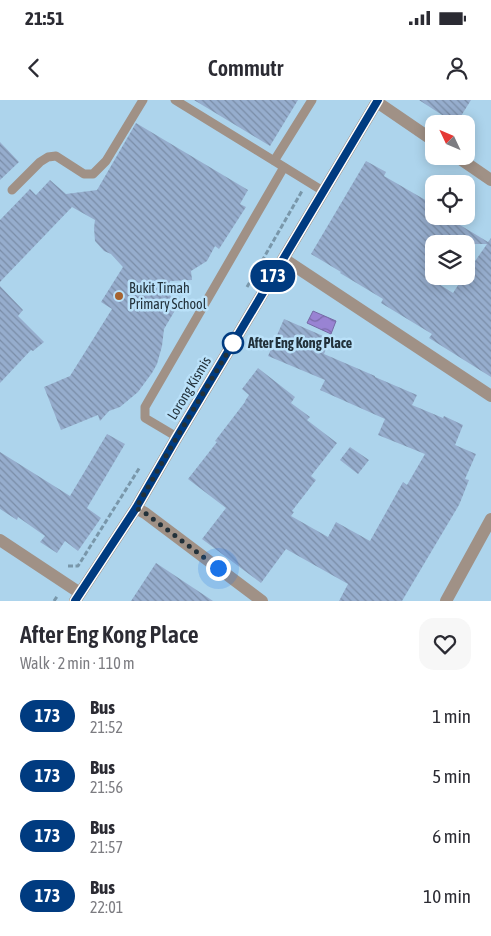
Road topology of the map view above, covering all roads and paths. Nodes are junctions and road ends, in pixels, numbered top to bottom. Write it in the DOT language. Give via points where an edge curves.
graph roads {
  1 [pos="143,100"];
  2 [pos="175,100"];
  3 [pos="312,100"];
  4 [pos="377,101"];
  5 [pos="425,135"];
  6 [pos="274,161"];
  7 [pos="469,165"];
  8 [pos="284,167"];
  9 [pos="491,180"];
  10 [pos="307,182"];
  11 [pos="12,190"];
  12 [pos="323,191"];
  13 [pos="284,258"];
  14 [pos="243,293"];
  15 [pos="491,396"];
  16 [pos="177,437"];
  17 [pos="144,461"];
  18 [pos="136,508"];
  19 [pos="491,520"];
  20 [pos="0,540"];
  21 [pos="65,582"];
  22 [pos="77,597"];
  23 [pos="54,601"];
  24 [pos="262,601"];
  25 [pos="446,601"];
  1 -- 11 [label="lane" via="106,161 93,174 84,174 56,156 48,157"];
  2 -- 6 [label="lane"];
  3 -- 6 [label="lane"];
  4 -- 5 [label="street"];
  4 -- 12 [label="street, Lorong Kismis"];
  6 -- 8 [label="lane"];
  7 -- 9 [label="street"];
  8 -- 10 [label="lane"];
  8 -- 16 [label="lane" via="145,407 145,418"];
  10 -- 12 [label="lane"];
  10 -- 14 [label="path"];
  12 -- 13 [label="street, Lorong Kismis"];
  13 -- 15 [label="street"];
  13 -- 16 [label="street, Lorong Kismis"];
  16 -- 18 [label="street, Lorong Kismis"];
  17 -- 21 [label="path" via="78,566 67,567"];
  18 -- 22 [label="street, Lorong Kismis"];
  18 -- 24 [label="street"];
  19 -- 25 [label="street"];
  20 -- 21 [label="street"];
  21 -- 22 [label="street"];
  21 -- 23 [label="path"];
}
